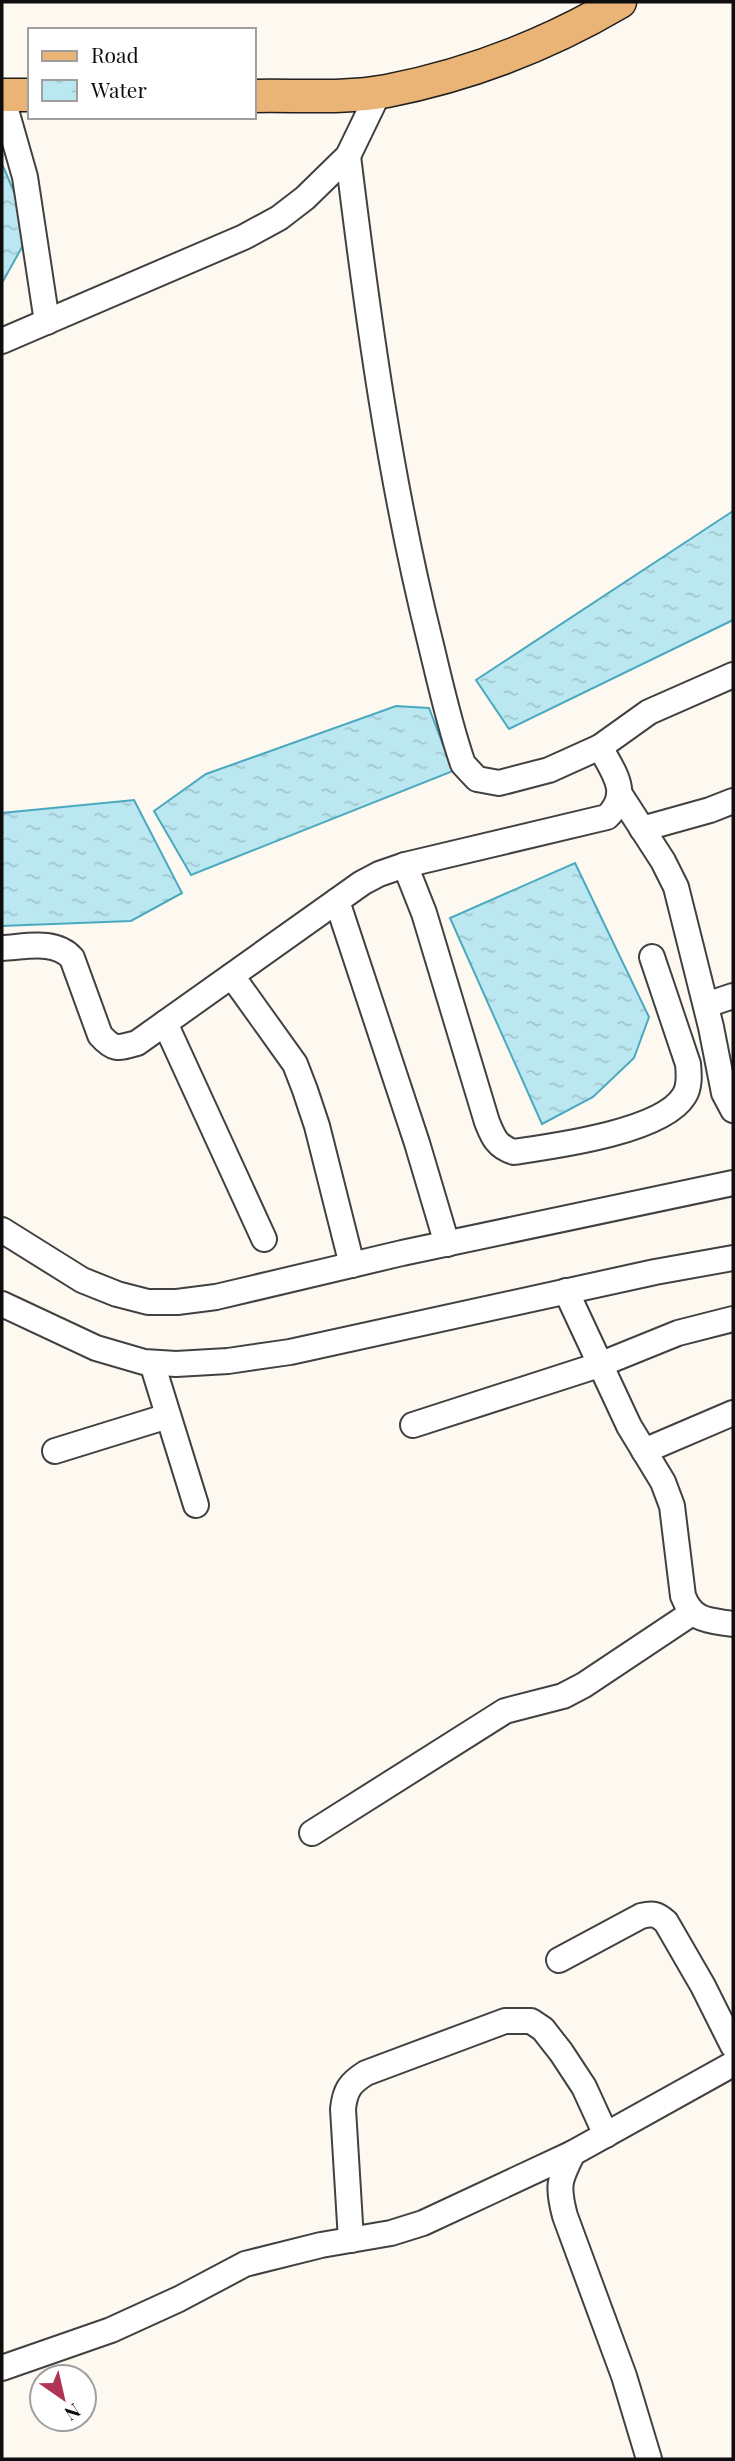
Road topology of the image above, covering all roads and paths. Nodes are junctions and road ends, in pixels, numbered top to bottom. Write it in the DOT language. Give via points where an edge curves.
graph roads {
  1 [pos="620,2"];
  2 [pos="379,92"];
  3 [pos="2,95"];
  4 [pos="28,95"];
  5 [pos="256,96"];
  6 [pos="348,156"];
  7 [pos="47,322"];
  8 [pos="2,341"];
  9 [pos="733,675"];
  10 [pos="600,747"];
  11 [pos="621,796"];
  12 [pos="733,802"];
  13 [pos="642,829"];
  14 [pos="405,865"];
  15 [pos="337,901"];
  16 [pos="2,948"];
  17 [pos="652,957"];
  18 [pos="232,976"];
  19 [pos="733,996"];
  20 [pos="706,1005"];
  21 [pos="165,1023"];
  22 [pos="727,1077"];
  23 [pos="733,1111"];
  24 [pos="733,1183"];
  25 [pos="2,1230"];
  26 [pos="264,1239"];
  27 [pos="447,1244"];
  28 [pos="733,1258"];
  29 [pos="352,1265"];
  30 [pos="566,1291"];
  31 [pos="2,1304"];
  32 [pos="733,1319"];
  33 [pos="152,1363"];
  34 [pos="598,1365"];
  35 [pos="733,1413"];
  36 [pos="168,1416"];
  37 [pos="413,1425"];
  38 [pos="55,1451"];
  39 [pos="644,1451"];
  40 [pos="196,1505"];
  41 [pos="692,1613"];
  42 [pos="733,1624"];
  43 [pos="312,1833"];
  44 [pos="559,1960"];
  45 [pos="733,2046"];
  46 [pos="733,2064"];
  47 [pos="606,2135"];
  48 [pos="573,2153"];
  49 [pos="351,2240"];
  50 [pos="2,2368"];
  51 [pos="649,2459"];
  1 -- 2 [label="main road" via="513,54"];
  2 -- 5 [label="main road"];
  2 -- 6 [label="street"];
  3 -- 4 [label="main road"];
  3 -- 7 [label="street" via="25,177"];
  6 -- 7 [label="street" via="279,218"];
  6 -- 10 [label="street" via="388,448 420,602 463,764 477,779 499,783 550,770"];
  7 -- 8 [label="street"];
  9 -- 10 [label="street" via="649,712"];
  10 -- 11 [label="street"];
  11 -- 13 [label="street"];
  11 -- 14 [label="street" via="607,817"];
  12 -- 13 [label="street"];
  13 -- 20 [label="street" via="676,887"];
  14 -- 15 [label="street" via="379,874"];
  14 -- 17 [label="street" via="424,913 487,1122 494,1139 506,1150 575,1143 639,1125 671,1110 685,1095 688,1064"];
  15 -- 18 [label="street"];
  15 -- 27 [label="street"];
  16 -- 21 [label="street" via="55,946 65,950 100,1035 109,1045 138,1043"];
  18 -- 21 [label="street"];
  18 -- 29 [label="street" via="295,1064 317,1126"];
  19 -- 20 [label="street"];
  20 -- 22 [label="street"];
  21 -- 26 [label="street"];
  22 -- 23 [label="street" via="724,1093"];
  24 -- 27 [label="street"];
  25 -- 29 [label="street" via="82,1280 148,1302 216,1297"];
  27 -- 29 [label="street"];
  28 -- 30 [label="street"];
  30 -- 33 [label="street" via="290,1352 228,1361"];
  30 -- 34 [label="street"];
  31 -- 33 [label="street" via="96,1348"];
  32 -- 34 [label="street" via="678,1333"];
  33 -- 36 [label="street"];
  34 -- 37 [label="street"];
  34 -- 39 [label="street"];
  35 -- 39 [label="street"];
  36 -- 38 [label="street"];
  36 -- 40 [label="street"];
  39 -- 41 [label="street" via="672,1506 683,1596"];
  41 -- 42 [label="street" via="704,1620"];
  41 -- 43 [label="street" via="584,1685 563,1696 505,1711"];
  44 -- 45 [label="street" via="641,1916 658,1914 703,1986"];
  46 -- 47 [label="street"];
  47 -- 48 [label="street"];
  47 -- 49 [label="street" via="584,2087 561,2052 531,2021 505,2021 366,2073 345,2092 343,2109"];
  48 -- 49 [label="street" via="423,2223"];
  48 -- 51 [label="street" via="560,2179 560,2199"];
  49 -- 50 [label="street" via="245,2264 111,2330"];
}
